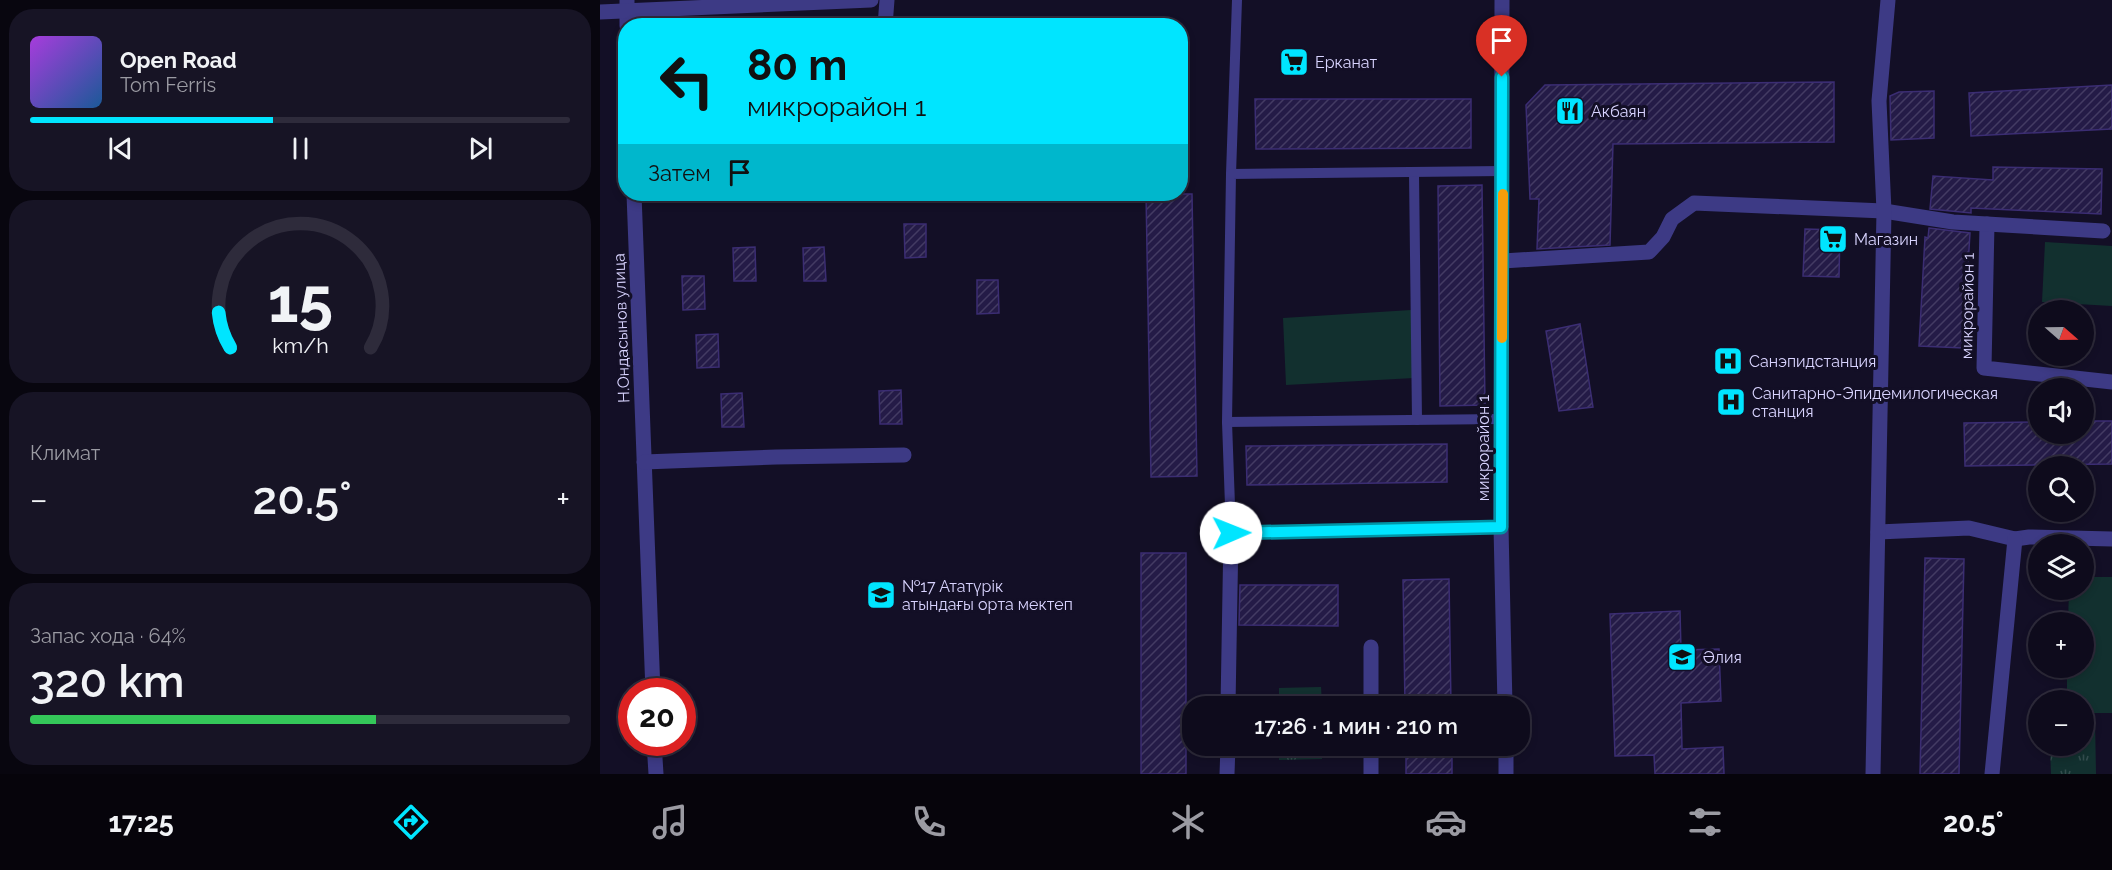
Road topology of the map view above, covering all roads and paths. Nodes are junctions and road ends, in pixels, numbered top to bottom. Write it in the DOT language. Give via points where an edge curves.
graph roads {
  1 [pos="871,0"];
  2 [pos="887,0"];
  3 [pos="1237,0"];
  4 [pos="1502,0"];
  5 [pos="1888,0"];
  6 [pos="600,12"];
  7 [pos="627,12"];
  8 [pos="886,18"];
  9 [pos="1503,171"];
  10 [pos="1414,173"];
  11 [pos="1231,174"];
  12 [pos="634,201"];
  13 [pos="1884,211"];
  14 [pos="1987,224"];
  15 [pos="2103,231"];
  16 [pos="1503,261"];
  17 [pos="2112,382"];
  18 [pos="1502,419"];
  19 [pos="1417,420"];
  20 [pos="1227,422"];
  21 [pos="904,455"];
  22 [pos="644,462"];
  23 [pos="1501,527"];
  24 [pos="1878,532"];
  25 [pos="1231,533"];
  26 [pos="2015,539"];
  27 [pos="2112,539"];
  28 [pos="1371,647"];
  29 [pos="652,678"];
  30 [pos="1228,696"];
  31 [pos="1371,696"];
  32 [pos="1505,696"];
  33 [pos="655,756"];
  34 [pos="1228,756"];
  35 [pos="1371,756"];
  36 [pos="1506,756"];
  37 [pos="656,774"];
  38 [pos="1227,774"];
  39 [pos="1371,774"];
  40 [pos="1506,774"];
  41 [pos="1873,774"];
  42 [pos="1992,774"];
  1 -- 7 [label="street"];
  2 -- 8 [label="street"];
  3 -- 11 [label="lane"];
  4 -- 9 [label="street, микрорайон 1"];
  5 -- 13 [label="street" via="1879,101"];
  6 -- 7 [label="street"];
  9 -- 10 [label="lane"];
  9 -- 16 [label="street, микрорайон 1"];
  10 -- 11 [label="lane"];
  10 -- 19 [label="lane"];
  11 -- 20 [label="lane"];
  12 -- 22 [label="street, Н.Ондасынов улица"];
  13 -- 14 [label="street"];
  13 -- 16 [label="street" via="1694,202 1672,219 1649,252"];
  13 -- 24 [label="street"];
  14 -- 15 [label="street"];
  14 -- 17 [label="street, микрорайон 1" via="1984,368"];
  16 -- 18 [label="street, микрорайон 1"];
  18 -- 19 [label="lane"];
  18 -- 23 [label="street, микрорайон 1"];
  19 -- 20 [label="lane"];
  20 -- 25 [label="lane"];
  21 -- 22 [label="street"];
  22 -- 29 [label="street, Н.Ондасынов улица"];
  23 -- 25 [label="lane"];
  23 -- 32 [label="street, микрорайон 1"];
  24 -- 26 [label="street" via="1969,528"];
  24 -- 41 [label="street"];
  25 -- 30 [label="street"];
  26 -- 27 [label="street"];
  26 -- 42 [label="street"];
  28 -- 31 [label="street"];
  33 -- 37 [label="street"];
  34 -- 38 [label="street"];
  35 -- 39 [label="street"];
  36 -- 40 [label="street"];
}
